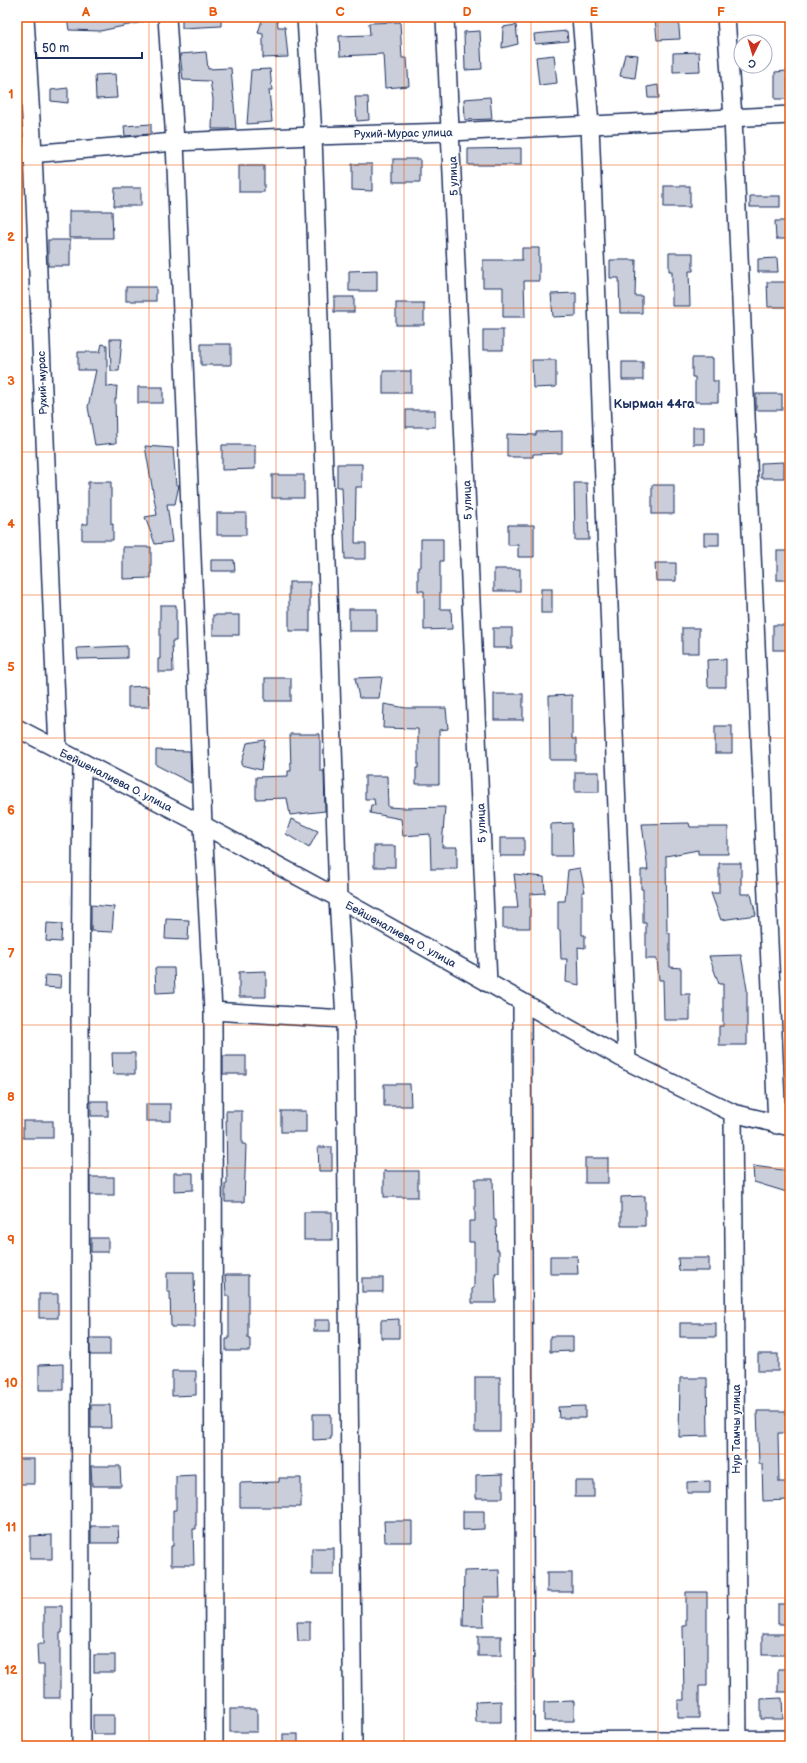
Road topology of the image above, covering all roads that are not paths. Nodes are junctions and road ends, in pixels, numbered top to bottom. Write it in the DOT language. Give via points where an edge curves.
graph roads {
  1 [pos="25,17"];
  2 [pos="167,17"];
  3 [pos="306,17"];
  4 [pos="445,17"];
  5 [pos="581,17"];
  6 [pos="726,17"];
  7 [pos="790,115"];
  8 [pos="733,118"];
  9 [pos="590,125"];
  10 [pos="451,132"];
  11 [pos="313,136"];
  12 [pos="175,142"];
  13 [pos="25,154"];
  14 [pos="17,728"];
  15 [pos="58,750"];
  16 [pos="82,762"];
  17 [pos="203,825"];
  18 [pos="338,898"];
  19 [pos="488,983"];
  20 [pos="522,1002"];
  21 [pos="213,1011"];
  22 [pos="345,1019"];
  23 [pos="627,1061"];
  24 [pos="733,1112"];
  25 [pos="784,1126"];
  26 [pos="790,1739"];
  27 [pos="739,1743"];
  28 [pos="525,1744"];
  29 [pos="82,1746"];
  30 [pos="214,1746"];
  31 [pos="353,1746"];
  1 -- 13 [label="street, Рухий-мурас"];
  2 -- 12 [label="street"];
  3 -- 11 [label="street"];
  4 -- 10 [label="street, 5 улица"];
  5 -- 9 [label="street"];
  6 -- 8 [label="street"];
  7 -- 8 [label="street, Рухий-Мурас улица"];
  8 -- 9 [label="street, Рухий-Мурас улица"];
  8 -- 25 [label="street"];
  9 -- 10 [label="street, Рухий-Мурас улица"];
  9 -- 23 [label="street"];
  10 -- 11 [label="street, Рухий-Мурас улица"];
  10 -- 19 [label="street, 5 улица"];
  11 -- 12 [label="street, Рухий-Мурас улица"];
  11 -- 18 [label="street"];
  12 -- 13 [label="street, Рухий-Мурас улица"];
  12 -- 17 [label="street"];
  13 -- 15 [label="street, Рухий-мурас"];
  14 -- 15 [label="street, Бейшеналиева О. улица"];
  15 -- 16 [label="street, Бейшеналиева О. улица"];
  16 -- 17 [label="street, Бейшеналиева О. улица"];
  16 -- 29 [label="street"];
  17 -- 18 [label="street, Бейшеналиева О. улица"];
  17 -- 21 [label="street"];
  18 -- 19 [label="street, Бейшеналиева О. улица"];
  18 -- 22 [label="street"];
  19 -- 20 [label="street, Бейшеналиева О. улица"];
  20 -- 23 [label="street, Бейшеналиева О. улица"];
  20 -- 28 [label="street"];
  21 -- 22 [label="street"];
  21 -- 30 [label="street"];
  22 -- 31 [label="street"];
  23 -- 24 [label="street, Бейшеналиева О. улица"];
  24 -- 25 [label="street, Бейшеналиева О. улица"];
  24 -- 27 [label="street, Нур Тамчы улица"];
  26 -- 27 [label="street"];
  27 -- 28 [label="street"];
}
